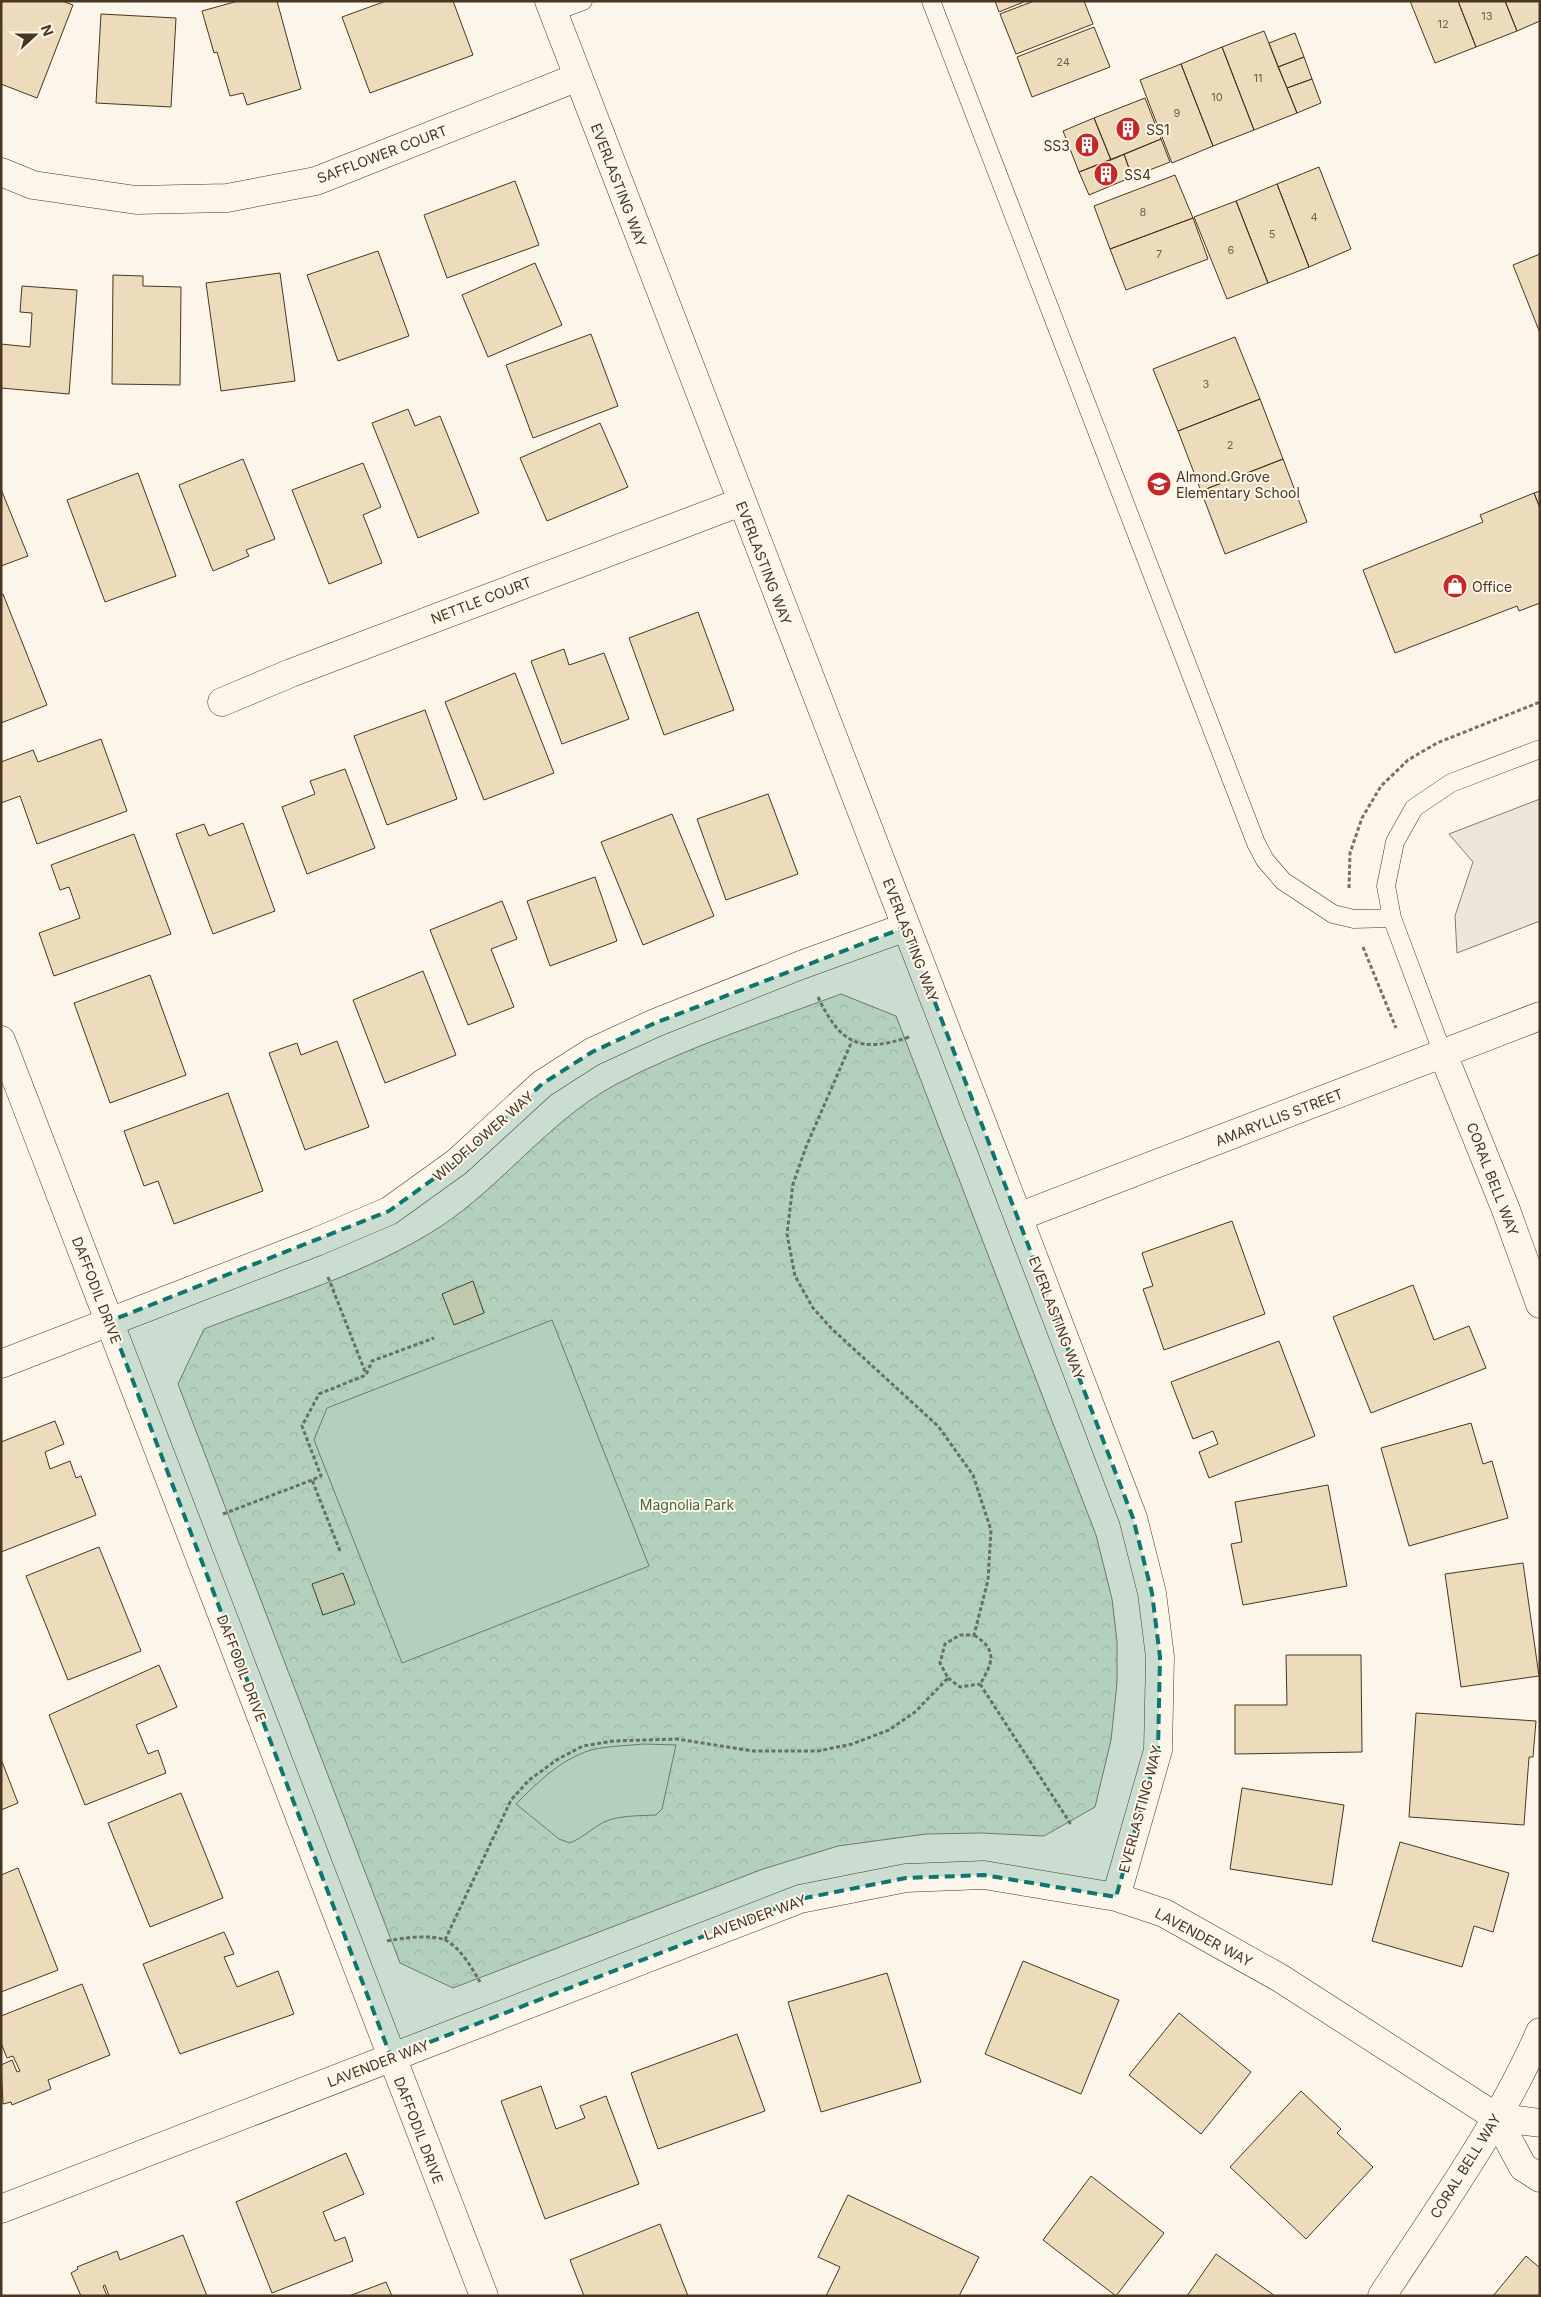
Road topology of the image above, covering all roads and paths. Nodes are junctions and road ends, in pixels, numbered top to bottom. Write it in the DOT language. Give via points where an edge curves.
graph roads {
  1 [pos="583,1"];
  2 [pos="931,1"];
  3 [pos="551,7"];
  4 [pos="578,77"];
  5 [pos="1,172"];
  6 [pos="741,502"];
  7 [pos="222,702"];
  8 [pos="1540,749"];
  9 [pos="1392,918"];
  10 [pos="906,926"];
  11 [pos="818,997"];
  12 [pos="1540,1016"];
  13 [pos="909,1037"];
  14 [pos="1,1040"];
  15 [pos="852,1041"];
  16 [pos="1443,1054"];
  17 [pos="1018,1217"];
  18 [pos="328,1277"];
  19 [pos="1540,1304"];
  20 [pos="110,1320"];
  21 [pos="434,1338"];
  22 [pos="1,1364"];
  23 [pos="366,1375"];
  24 [pos="312,1480"];
  25 [pos="223,1514"];
  26 [pos="340,1551"];
  27 [pos="974,1635"];
  28 [pos="948,1678"];
  29 [pos="980,1684"];
  30 [pos="1072,1826"];
  31 [pos="1116,1897"];
  32 [pos="445,1940"];
  33 [pos="387,1942"];
  34 [pos="480,1982"];
  35 [pos="1540,2032"];
  36 [pos="391,2057"];
  37 [pos="1496,2118"];
  38 [pos="1540,2123"];
  39 [pos="1540,2178"];
  40 [pos="1,2209"];
  41 [pos="484,2296"];
  42 [pos="1382,2296"];
  1 -- 3 [label="lane"];
  2 -- 9 [label="lane" via="1256,844 1284,881 1333,914 1354,919"];
  3 -- 4 [label="street, EVERLASTING WAY"];
  4 -- 5 [label="street, SAFFLOWER COURT" via="316,180 227,198 136,200 33,184"];
  4 -- 6 [label="street, EVERLASTING WAY"];
  6 -- 7 [label="street, NETTLE COURT"];
  6 -- 10 [label="street, EVERLASTING WAY"];
  8 -- 9 [label="lane" via="1451,783 1414,808 1393,851 1386,886"];
  9 -- 16 [label="lane"];
  10 -- 17 [label="street, EVERLASTING WAY"];
  10 -- 20 [label="street, WILDFLOWER WAY" via="655,1023 592,1052 542,1084 457,1162 389,1211"];
  11 -- 15 [label="path" via="829,1020"];
  12 -- 16 [label="street, AMARYLLIS STREET"];
  13 -- 15 [label="path" via="873,1045"];
  14 -- 20 [label="street, DAFFODIL DRIVE"];
  15 -- 27 [label="path" via="793,1184 788,1234 796,1276 813,1308 938,1426 973,1475 991,1530 988,1580"];
  16 -- 17 [label="street, AMARYLLIS STREET"];
  16 -- 19 [label="street, CORAL BELL WAY"];
  17 -- 31 [label="street, EVERLASTING WAY" via="1133,1518 1152,1593 1160,1657 1158,1750"];
  18 -- 23 [label="path"];
  20 -- 22 [label="street, WILDFLOWER WAY"];
  20 -- 36 [label="street, DAFFODIL DRIVE"];
  21 -- 23 [label="path" via="372,1361"];
  23 -- 24 [label="path" via="319,1394 302,1426 321,1476"];
  24 -- 25 [label="path"];
  24 -- 26 [label="path"];
  27 -- 28 [label="path" via="960,1635 946,1644 940,1663"];
  27 -- 29 [label="path" via="991,1653 990,1667"];
  28 -- 29 [label="path" via="960,1687"];
  28 -- 32 [label="path" via="915,1712 889,1730 852,1744 818,1751 753,1751 677,1740 613,1741 583,1746 558,1759 529,1780 511,1800"];
  29 -- 30 [label="path"];
  31 -- 36 [label="street, LAVENDER WAY" via="984,1875 906,1878 800,1899"];
  31 -- 37 [label="street, LAVENDER WAY" via="1164,1913 1280,1978"];
  32 -- 33 [label="path" via="406,1936"];
  32 -- 34 [label="path" via="466,1959"];
  35 -- 37 [label="street, CORAL BELL WAY"];
  36 -- 40 [label="street, LAVENDER WAY"];
  36 -- 41 [label="street, DAFFODIL DRIVE"];
  37 -- 38 [label="street, LAVENDER WAY"];
  37 -- 39 [label="street, LAVENDER WAY" via="1523,2167"];
  37 -- 42 [label="street, CORAL BELL WAY"];
}
